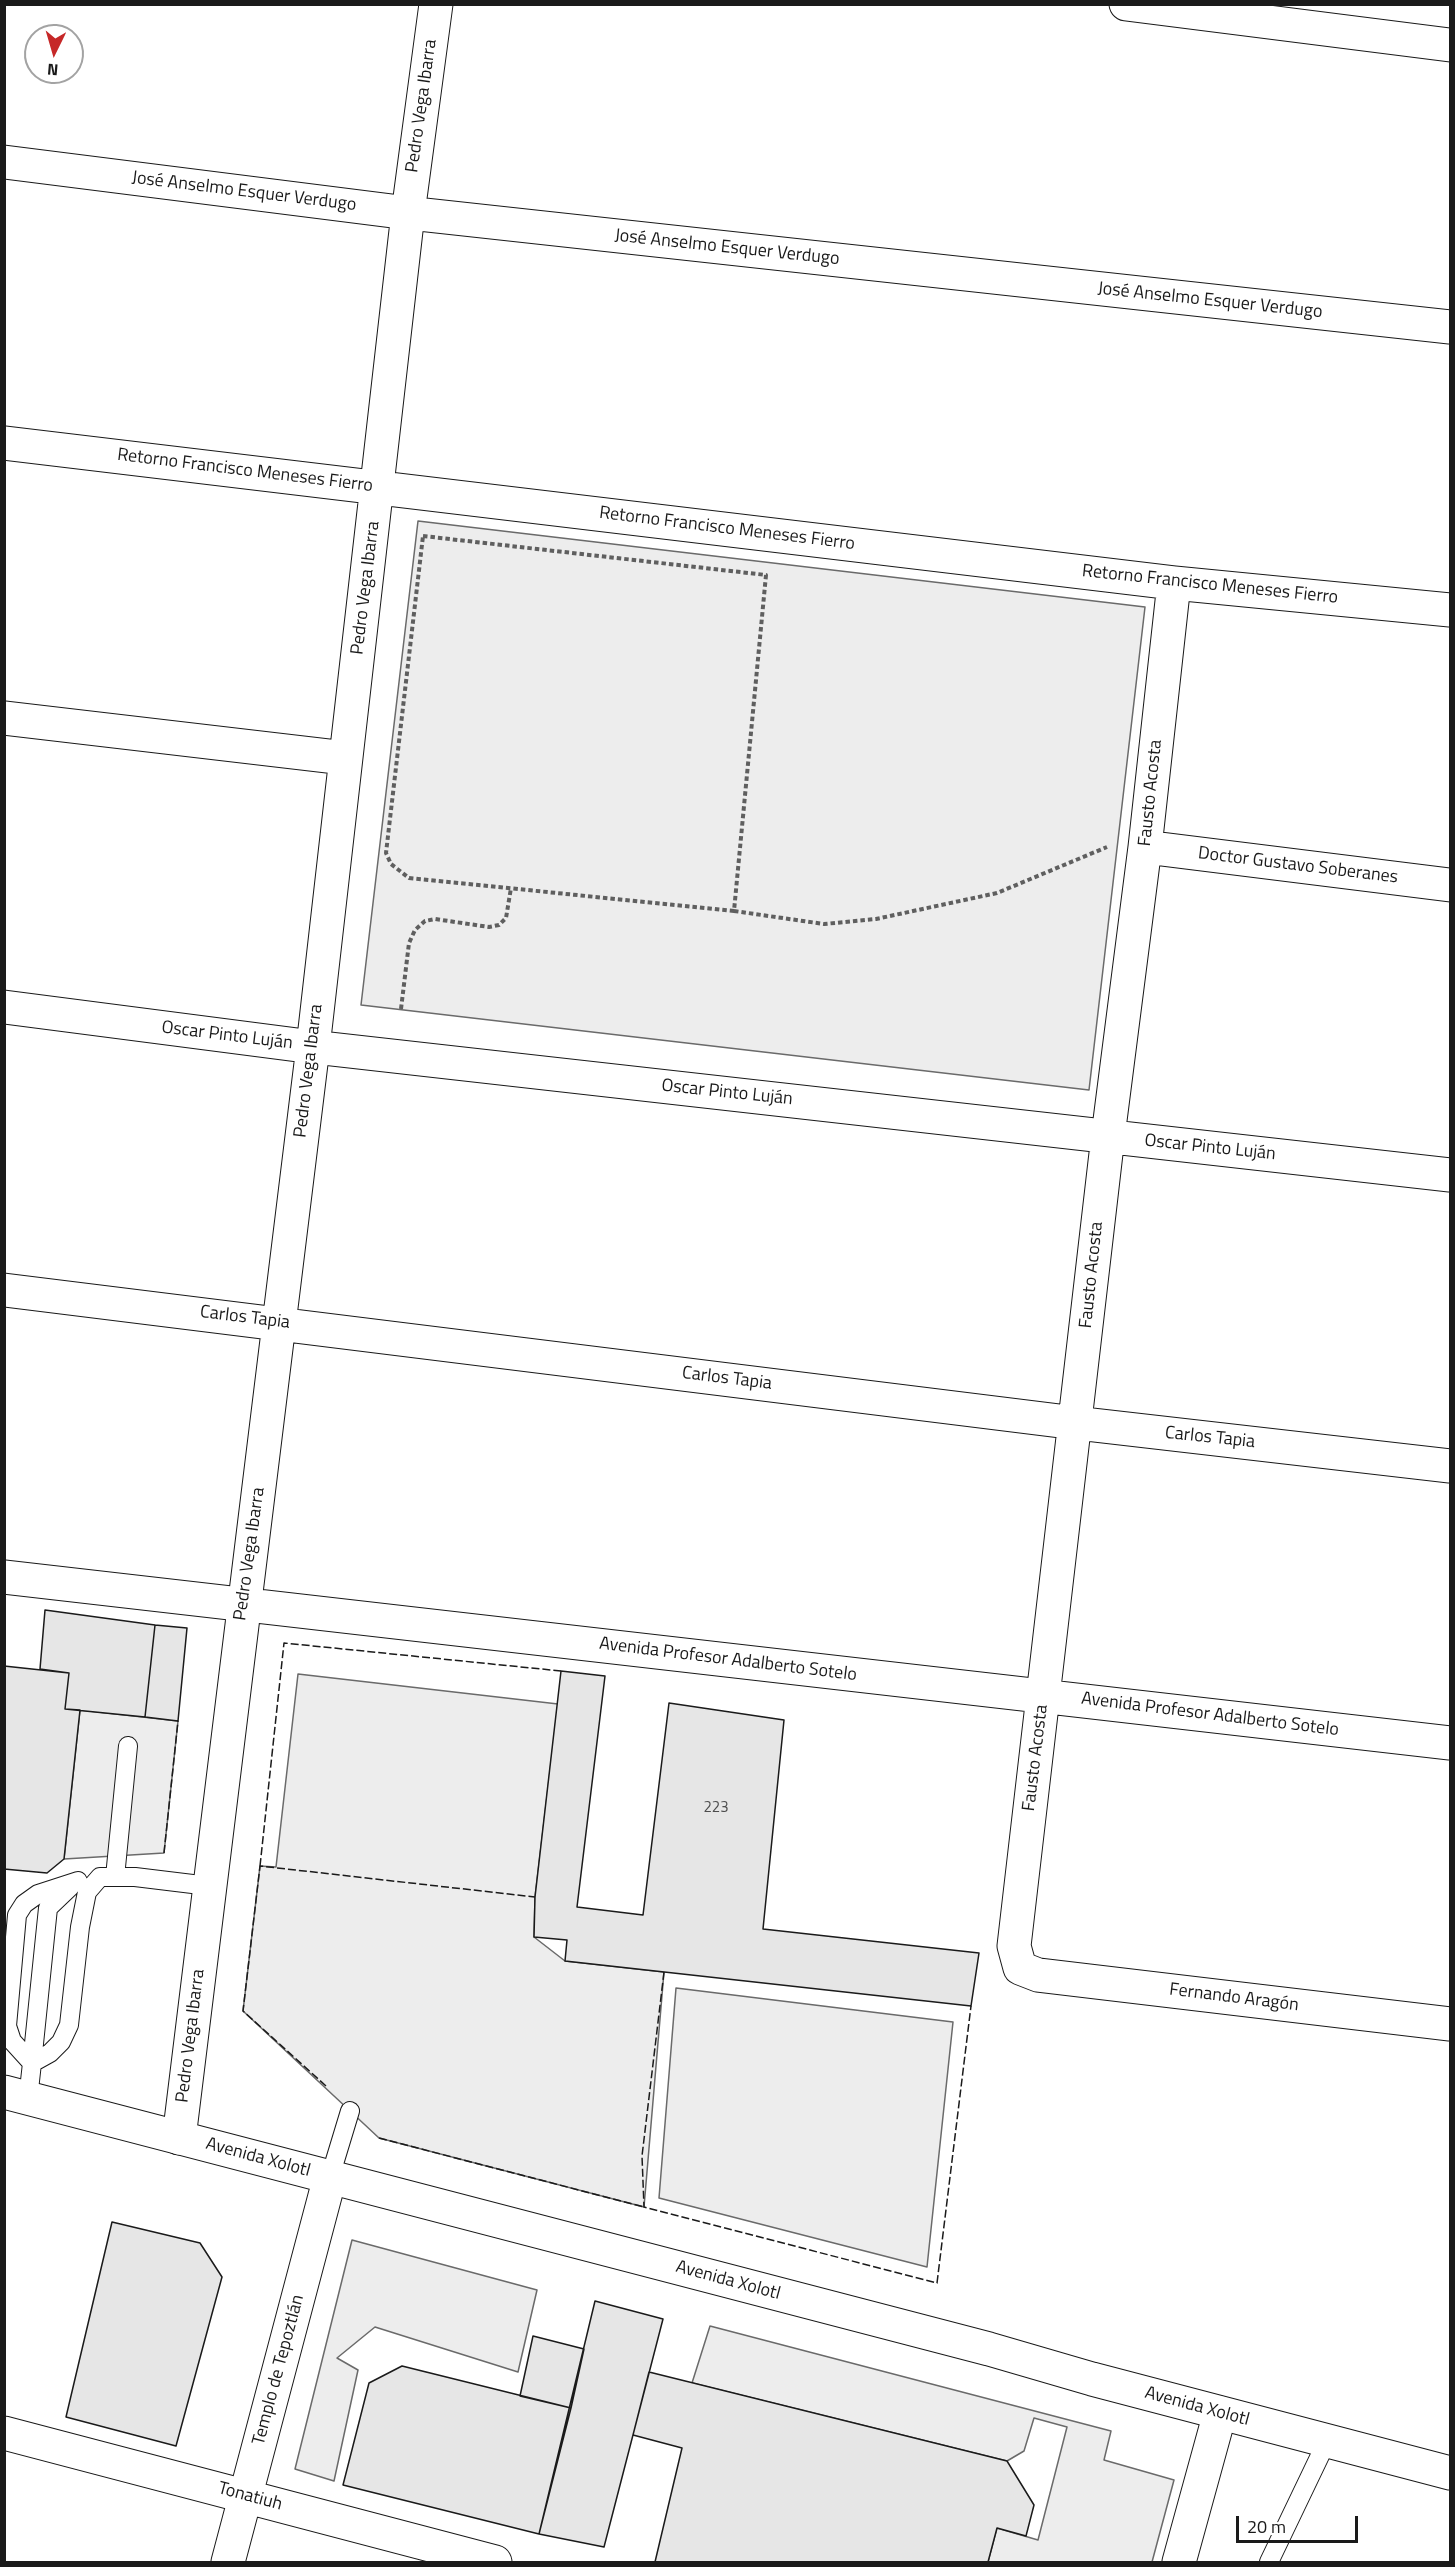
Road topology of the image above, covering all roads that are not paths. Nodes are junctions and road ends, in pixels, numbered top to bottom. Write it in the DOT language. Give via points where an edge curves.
graph roads {
  1 [pos="436,4"];
  2 [pos="1126,4"];
  3 [pos="1450,45"];
  4 [pos="4,162"];
  5 [pos="408,213"];
  6 [pos="1450,327"];
  7 [pos="4,443"];
  8 [pos="378,487"];
  9 [pos="1174,583"];
  10 [pos="1450,610"];
  11 [pos="4,717"];
  12 [pos="345,758"];
  13 [pos="1131,844"];
  14 [pos="1450,885"];
  15 [pos="4,1007"];
  16 [pos="313,1047"];
  17 [pos="1108,1137"];
  18 [pos="1450,1175"];
  19 [pos="4,1290"];
  20 [pos="278,1322"];
  21 [pos="1076,1423"];
  22 [pos="1450,1466"];
  23 [pos="4,1577"];
  24 [pos="243,1604"];
  25 [pos="1043,1696"];
  26 [pos="1450,1743"];
  27 [pos="128,1746"];
  28 [pos="108,1877"];
  29 [pos="78,1881"];
  30 [pos="209,1886"];
  31 [pos="1020,1968"];
  32 [pos="1450,2024"];
  33 [pos="32,2063"];
  34 [pos="16,2096"];
  35 [pos="350,2111"];
  36 [pos="179,2138"];
  37 [pos="330,2176"];
  38 [pos="1220,2413"];
  39 [pos="4,2433"];
  40 [pos="1327,2440"];
  41 [pos="1450,2473"];
  42 [pos="244,2495"];
  43 [pos="228,2562"];
  44 [pos="495,2562"];
  45 [pos="1179,2562"];
  46 [pos="1269,2562"];
  1 -- 5 [label="street, Pedro Vega Ibarra"];
  2 -- 3 [label="street"];
  4 -- 5 [label="street, José Anselmo Esquer Verdugo"];
  5 -- 6 [label="street, José Anselmo Esquer Verdugo"];
  5 -- 8 [label="street, Pedro Vega Ibarra"];
  7 -- 8 [label="street, Retorno Francisco Meneses Fierro"];
  8 -- 9 [label="street, Retorno Francisco Meneses Fierro"];
  8 -- 12 [label="street, Pedro Vega Ibarra"];
  9 -- 10 [label="street, Retorno Francisco Meneses Fierro"];
  9 -- 13 [label="street, Fausto Acosta"];
  11 -- 12 [label="street"];
  12 -- 16 [label="street, Pedro Vega Ibarra"];
  13 -- 14 [label="street, Doctor Gustavo Soberanes"];
  13 -- 17 [label="street, Fausto Acosta"];
  15 -- 16 [label="street, Oscar Pinto Luján"];
  16 -- 17 [label="street, Oscar Pinto Luján"];
  16 -- 20 [label="street, Pedro Vega Ibarra"];
  17 -- 18 [label="street, Oscar Pinto Luján"];
  17 -- 21 [label="street, Fausto Acosta"];
  19 -- 20 [label="street, Carlos Tapia"];
  20 -- 21 [label="street, Carlos Tapia"];
  20 -- 24 [label="street, Pedro Vega Ibarra"];
  21 -- 22 [label="street, Carlos Tapia"];
  21 -- 25 [label="street, Fausto Acosta"];
  23 -- 24 [label="street, Avenida Profesor Adalberto Sotelo"];
  24 -- 25 [label="street, Avenida Profesor Adalberto Sotelo"];
  24 -- 30 [label="street, Pedro Vega Ibarra"];
  25 -- 26 [label="street, Avenida Profesor Adalberto Sotelo"];
  25 -- 31 [label="street, Fausto Acosta" via="1014,1946"];
  27 -- 28 [label="lane"];
  28 -- 29 [label="lane"];
  28 -- 30 [label="lane"];
  28 -- 33 [label="lane" via="87,1892 69,2025 56,2048"];
  29 -- 33 [label="lane" via="59,1894 48,1908"];
  29 -- 33 [label="lane" via="38,1894 17,1915 7,2026 12,2041"];
  30 -- 36 [label="street, Pedro Vega Ibarra"];
  31 -- 32 [label="street, Fernando Aragón" via="1038,1975"];
  33 -- 34 [label="lane"];
  34 -- 36 [label="street, Avenida Xolotl"];
  35 -- 37 [label="lane"];
  36 -- 37 [label="street, Avenida Xolotl"];
  37 -- 38 [label="street, Avenida Xolotl"];
  37 -- 42 [label="street, Templo de Tepoztlán"];
  38 -- 40 [label="street, Avenida Xolotl"];
  38 -- 45 [label="street"];
  39 -- 42 [label="street, Tonatiuh"];
  40 -- 41 [label="street, Avenida Xolotl"];
  40 -- 46 [label="lane"];
  42 -- 43 [label="street, Templo de Tepoztlán"];
  42 -- 44 [label="street, Tonatiuh"];
}
